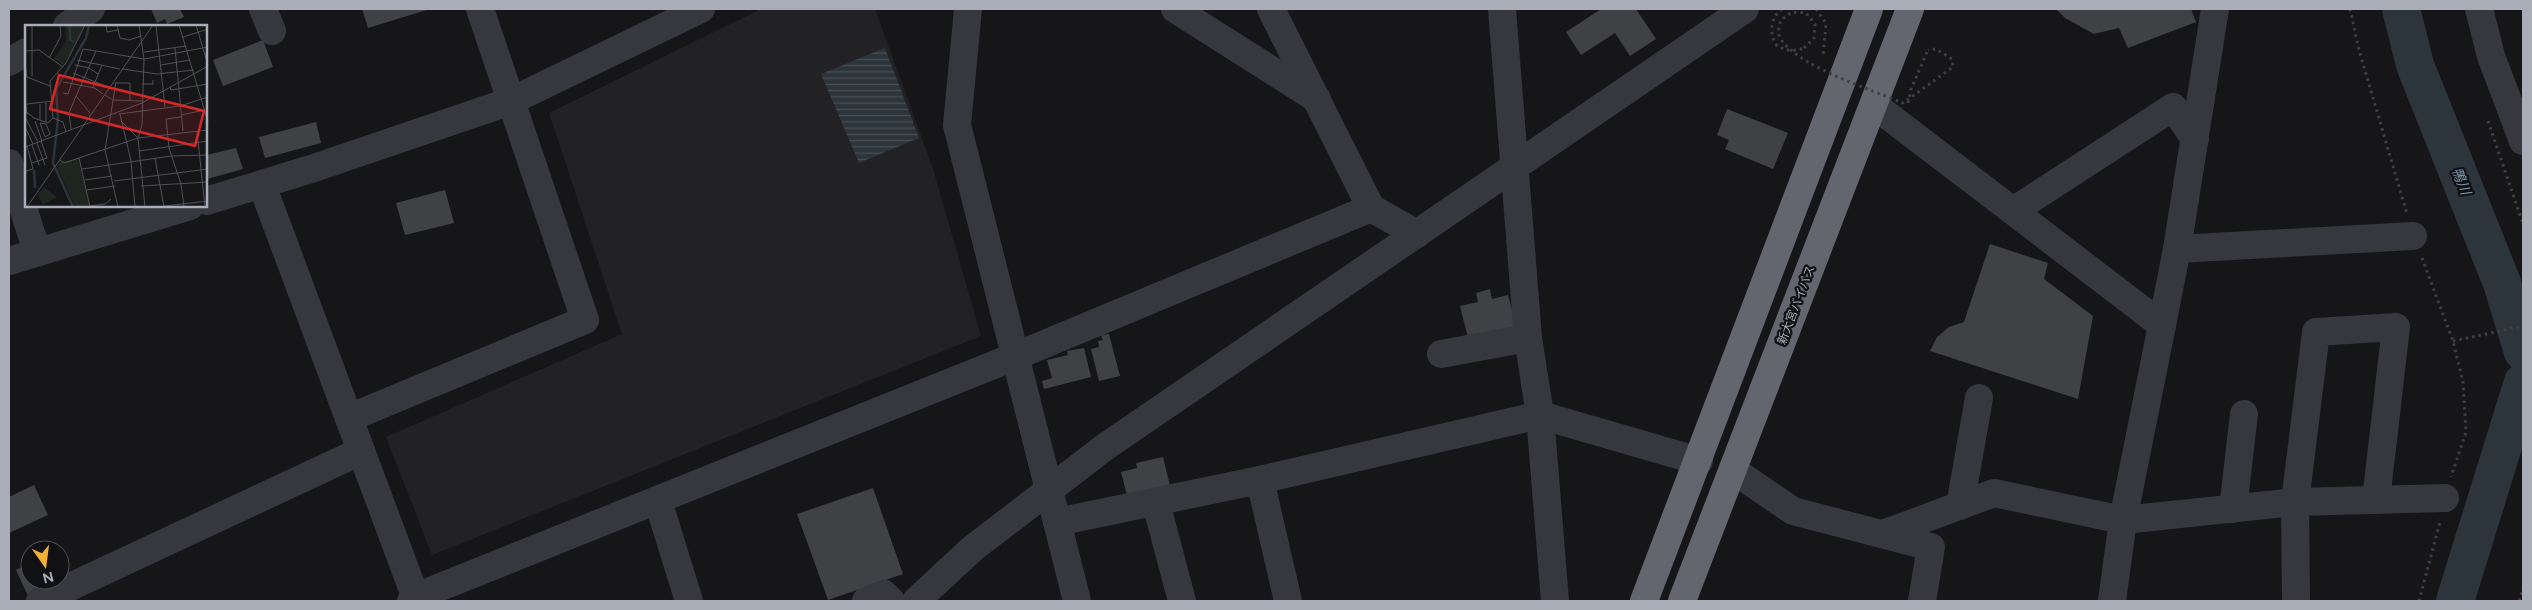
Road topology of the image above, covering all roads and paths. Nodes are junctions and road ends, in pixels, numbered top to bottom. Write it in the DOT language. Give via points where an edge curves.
graph roads {
  1 [pos="91,9"];
  2 [pos="480,9"];
  3 [pos="701,9"];
  4 [pos="968,9"];
  5 [pos="1175,9"];
  6 [pos="1271,9"];
  7 [pos="1502,9"];
  8 [pos="1745,9"];
  9 [pos="1782,9"];
  10 [pos="1816,9"];
  11 [pos="1847,9"];
  12 [pos="1869,9"];
  13 [pos="1910,9"];
  14 [pos="2215,9"];
  15 [pos="2350,9"];
  16 [pos="2479,9"];
  17 [pos="68,25"];
  18 [pos="1854,48"];
  19 [pos="25,53"];
  20 [pos="1823,57"];
  21 [pos="9,62"];
  22 [pos="1317,98"];
  23 [pos="512,100"];
  24 [pos="1874,105"];
  25 [pos="1898,123"];
  26 [pos="2194,139"];
  27 [pos="2523,141"];
  28 [pos="9,163"];
  29 [pos="1513,167"];
  30 [pos="262,185"];
  31 [pos="208,200"];
  32 [pos="183,208"];
  33 [pos="1371,208"];
  34 [pos="2013,211"];
  35 [pos="1417,234"];
  36 [pos="2413,236"];
  37 [pos="2177,249"];
  38 [pos="37,252"];
  39 [pos="9,261"];
  40 [pos="2162,325"];
  41 [pos="2523,326"];
  42 [pos="1528,338"];
  43 [pos="2453,341"];
  44 [pos="1441,354"];
  45 [pos="1016,356"];
  46 [pos="1979,398"];
  47 [pos="2244,414"];
  48 [pos="1540,415"];
  49 [pos="349,418"];
  50 [pos="361,451"];
  51 [pos="1699,461"];
  52 [pos="1733,470"];
  53 [pos="1260,480"];
  54 [pos="1049,488"];
  55 [pos="2445,498"];
  56 [pos="2376,500"];
  57 [pos="658,501"];
  58 [pos="2295,502"];
  59 [pos="1156,503"];
  60 [pos="1960,506"];
  61 [pos="2233,509"];
  62 [pos="2123,520"];
  63 [pos="1057,522"];
  64 [pos="1883,534"];
  65 [pos="2523,588"];
  66 [pos="415,600"];
  67 [pos="40,601"];
  68 [pos="689,601"];
  69 [pos="866,601"];
  70 [pos="891,601"];
  71 [pos="916,601"];
  72 [pos="1077,601"];
  73 [pos="1182,601"];
  74 [pos="1288,601"];
  75 [pos="1556,601"];
  76 [pos="1644,601"];
  77 [pos="1682,601"];
  78 [pos="1922,601"];
  79 [pos="2112,601"];
  80 [pos="2296,601"];
  81 [pos="2419,601"];
  82 [pos="2519,601"];
  1 -- 17 [label="street"];
  2 -- 23 [label="street"];
  3 -- 23 [label="street"];
  4 -- 45 [label="street" via="957,125"];
  5 -- 22 [label="street"];
  6 -- 22 [label="street"];
  7 -- 29 [label="street"];
  8 -- 29 [label="street"];
  9 -- 25 [label="path, bridge" via="1771,27 1775,44 1784,50 1795,51 1804,48 1814,38 1815,24 1806,14 1792,12 1781,20 1779,35 1782,42 1800,56 1816,66 1903,103 1953,67 1952,59 1936,49 1928,50 1911,89 1907,108"];
  10 -- 20 [label="path" via="1826,24"];
  11 -- 18 [label="highway" via="1855,30"];
  12 -- 18 [label="highway"];
  13 -- 24 [label="highway, 新大宮バイパス"];
  14 -- 26 [label="street"];
  15 -- 36 [label="path"];
  16 -- 27 [label="street" via="2491,56"];
  18 -- 51 [label="highway"];
  19 -- 21 [label="street"];
  22 -- 33 [label="street"];
  23 -- 30 [label="street"];
  23 -- 49 [label="street" via="585,320"];
  24 -- 25 [label="street"];
  24 -- 52 [label="highway, 新大宮バイパス"];
  25 -- 34 [label="street"];
  26 -- 34 [label="street" via="2173,107"];
  26 -- 37 [label="street"];
  28 -- 38 [label="street"];
  29 -- 35 [label="street"];
  29 -- 42 [label="street"];
  30 -- 31 [label="street"];
  30 -- 49 [label="street"];
  32 -- 38 [label="street"];
  33 -- 35 [label="street"];
  33 -- 45 [label="street"];
  34 -- 40 [label="street"];
  35 -- 54 [label="street"];
  36 -- 37 [label="street"];
  36 -- 43 [label="path"];
  37 -- 40 [label="street"];
  38 -- 39 [label="street"];
  40 -- 62 [label="street"];
  41 -- 43 [label="path"];
  42 -- 44 [label="street"];
  42 -- 48 [label="street"];
  43 -- 55 [label="path" via="2463,382 2466,432"];
  45 -- 54 [label="street"];
  45 -- 57 [label="street"];
  46 -- 60 [label="street"];
  47 -- 61 [label="street"];
  48 -- 51 [label="street"];
  48 -- 53 [label="street"];
  48 -- 75 [label="street"];
  49 -- 50 [label="street"];
  50 -- 66 [label="street"];
  50 -- 67 [label="street"];
  51 -- 76 [label="highway"];
  52 -- 64 [label="street" via="1793,511"];
  52 -- 77 [label="highway, 新大宮バイパス"];
  53 -- 59 [label="street"];
  53 -- 74 [label="street"];
  54 -- 63 [label="street"];
  54 -- 71 [label="street" via="972,549"];
  55 -- 56 [label="street"];
  55 -- 81 [label="path"];
  56 -- 58 [label="street"];
  56 -- 58 [label="street" via="2396,327 2316,332"];
  57 -- 66 [label="street"];
  57 -- 68 [label="street"];
  58 -- 61 [label="street"];
  58 -- 80 [label="street"];
  59 -- 63 [label="street"];
  59 -- 73 [label="street"];
  60 -- 62 [label="street" via="1994,493"];
  60 -- 64 [label="street"];
  61 -- 62 [label="street"];
  62 -- 79 [label="street"];
  63 -- 72 [label="street"];
  64 -- 78 [label="street" via="1931,547"];
  65 -- 82 [label="path"];
  69 -- 70 [label="street" via="884,594"];
}
